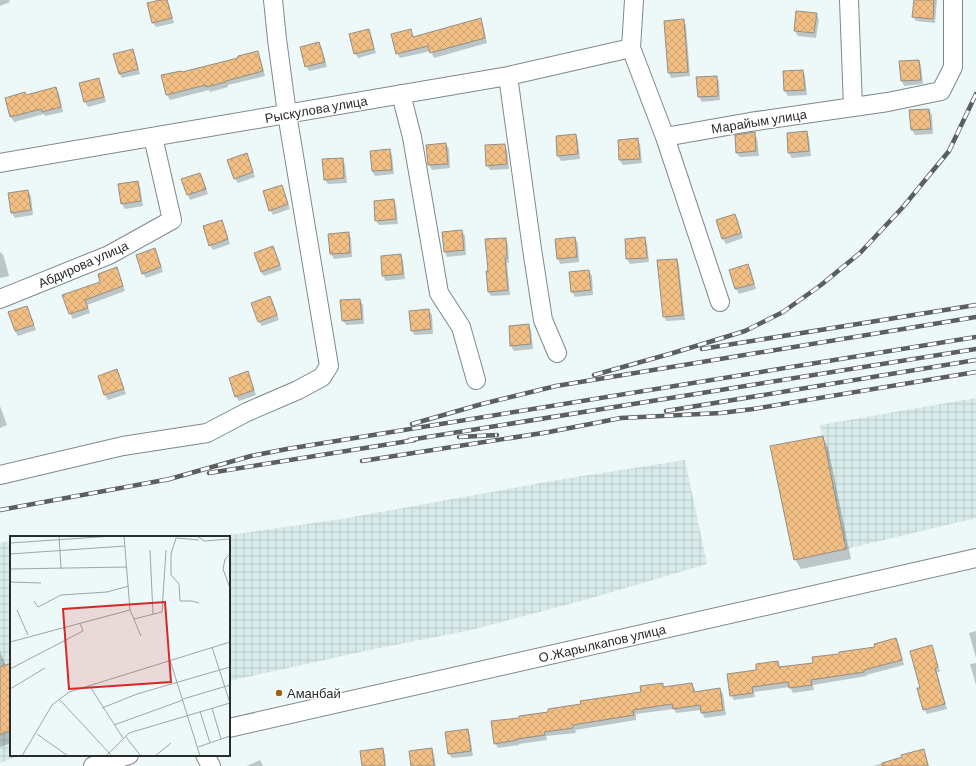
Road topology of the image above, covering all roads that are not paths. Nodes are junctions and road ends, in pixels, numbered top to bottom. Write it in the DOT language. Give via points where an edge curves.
graph roads {
  1 [pos="273,0"];
  2 [pos="634,0"];
  3 [pos="849,0"];
  4 [pos="953,0"];
  5 [pos="631,48"];
  6 [pos="508,76"];
  7 [pos="401,94"];
  8 [pos="852,107"];
  9 [pos="287,114"];
  10 [pos="153,137"];
  11 [pos="665,137"];
  12 [pos="0,163"];
  13 [pos="0,299"];
  14 [pos="720,302"];
  15 [pos="557,353"];
  16 [pos="476,380"];
  17 [pos="0,475"];
  18 [pos="976,558"];
  19 [pos="230,728"];
  20 [pos="126,756"];
  21 [pos="206,756"];
  22 [pos="93,766"];
  23 [pos="211,766"];
  1 -- 9 [label="street"];
  2 -- 5 [label="street"];
  3 -- 8 [label="street"];
  4 -- 8 [label="street, Марайым улица" via="953,67 940,91"];
  5 -- 6 [label="street, Рыскулова улица"];
  5 -- 11 [label="street"];
  6 -- 7 [label="street, Рыскулова улица"];
  6 -- 15 [label="street" via="543,320"];
  7 -- 9 [label="street, Рыскулова улица"];
  7 -- 16 [label="street" via="412,137 439,293 461,327"];
  8 -- 11 [label="street, Марайым улица"];
  9 -- 10 [label="street, Рыскулова улица"];
  9 -- 17 [label="street" via="329,366 322,377 207,433 123,446"];
  10 -- 12 [label="street, Рыскулова улица"];
  10 -- 13 [label="street, Абдирова улица" via="172,220 109,255"];
  11 -- 14 [label="street"];
  18 -- 19 [label="street, О.Жарылкапов улица"];
  20 -- 22 [label="street"];
  21 -- 23 [label="street"];
}
